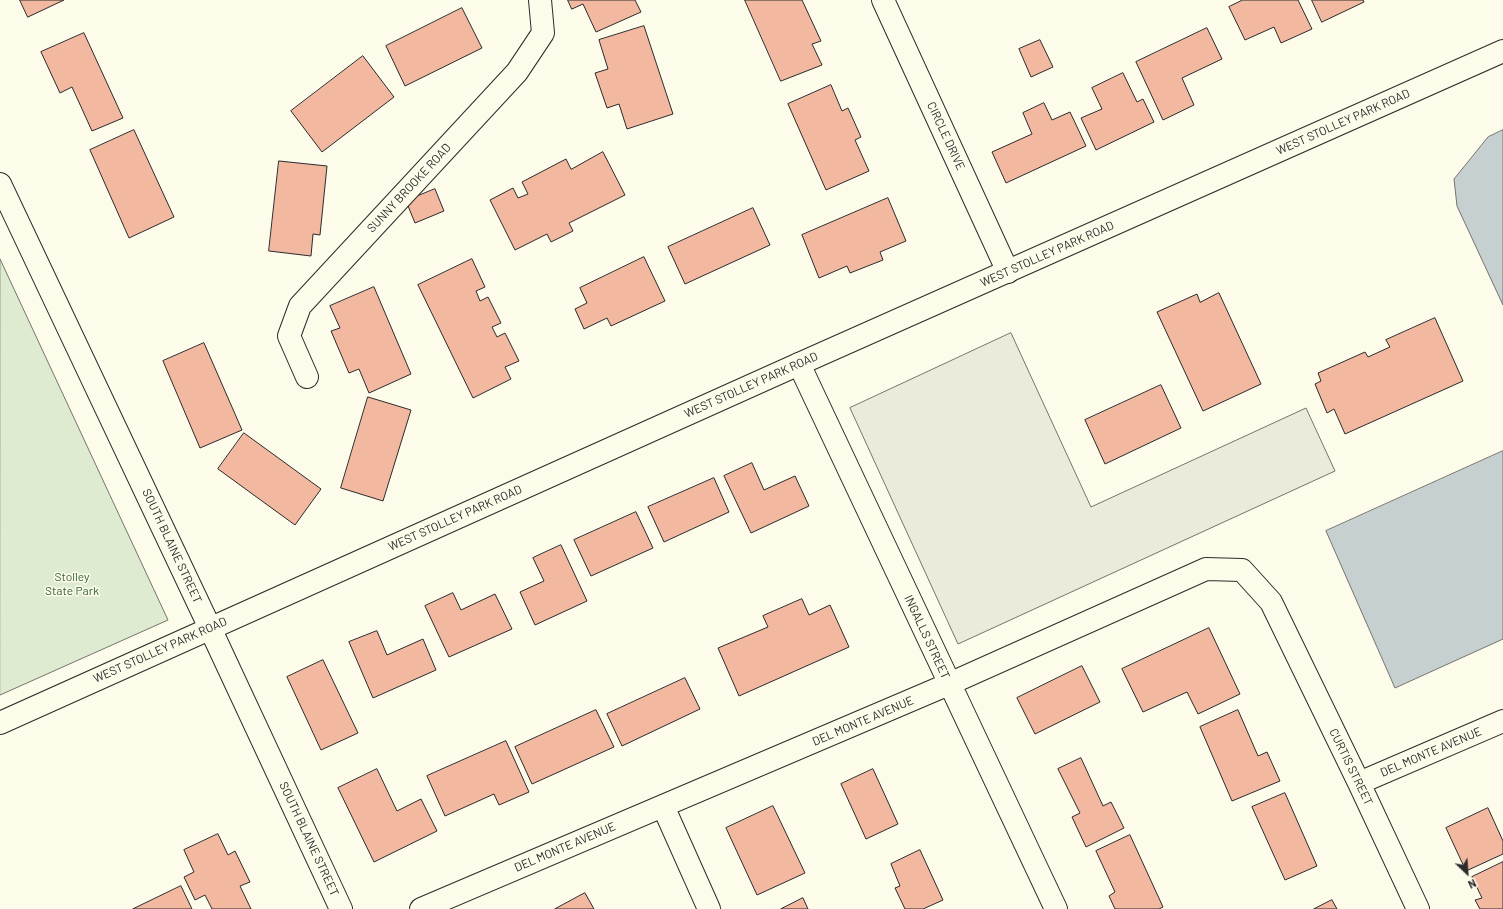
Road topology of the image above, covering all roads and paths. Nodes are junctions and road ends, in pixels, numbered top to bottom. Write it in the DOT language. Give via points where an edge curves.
graph roads {
  1 [pos="540,0"];
  2 [pos="884,0"];
  3 [pos="1503,51"];
  4 [pos="0,184"];
  5 [pos="1008,272"];
  6 [pos="799,364"];
  7 [pos="308,377"];
  8 [pos="1283,626"];
  9 [pos="210,628"];
  10 [pos="949,684"];
  11 [pos="1503,721"];
  12 [pos="0,722"];
  13 [pos="1359,783"];
  14 [pos="663,806"];
  15 [pos="341,909"];
  16 [pos="421,909"];
  17 [pos="709,909"];
  18 [pos="1056,909"];
  19 [pos="1418,909"];
  1 -- 7 [label="street, SUNNY BROOKE ROAD" via="543,32 517,72 300,306 289,336"];
  2 -- 5 [label="street, CIRCLE DRIVE"];
  3 -- 5 [label="street, WEST STOLLEY PARK ROAD"];
  4 -- 9 [label="street, SOUTH BLAINE STREET"];
  5 -- 6 [label="street, WEST STOLLEY PARK ROAD"];
  6 -- 9 [label="street, WEST STOLLEY PARK ROAD"];
  6 -- 10 [label="street, INGALLS STREET"];
  8 -- 10 [label="street, DEL MONTE AVENUE" via="1271,602 1242,570 1206,569"];
  8 -- 13 [label="street, CURTIS STREET"];
  9 -- 12 [label="street, WEST STOLLEY PARK ROAD"];
  9 -- 15 [label="street, SOUTH BLAINE STREET"];
  10 -- 14 [label="street, DEL MONTE AVENUE"];
  10 -- 18 [label="street, INGALLS STREET"];
  11 -- 13 [label="street, DEL MONTE AVENUE"];
  13 -- 19 [label="street, CURTIS STREET"];
  14 -- 16 [label="street, DEL MONTE AVENUE"];
  14 -- 17 [label="street"];
}
